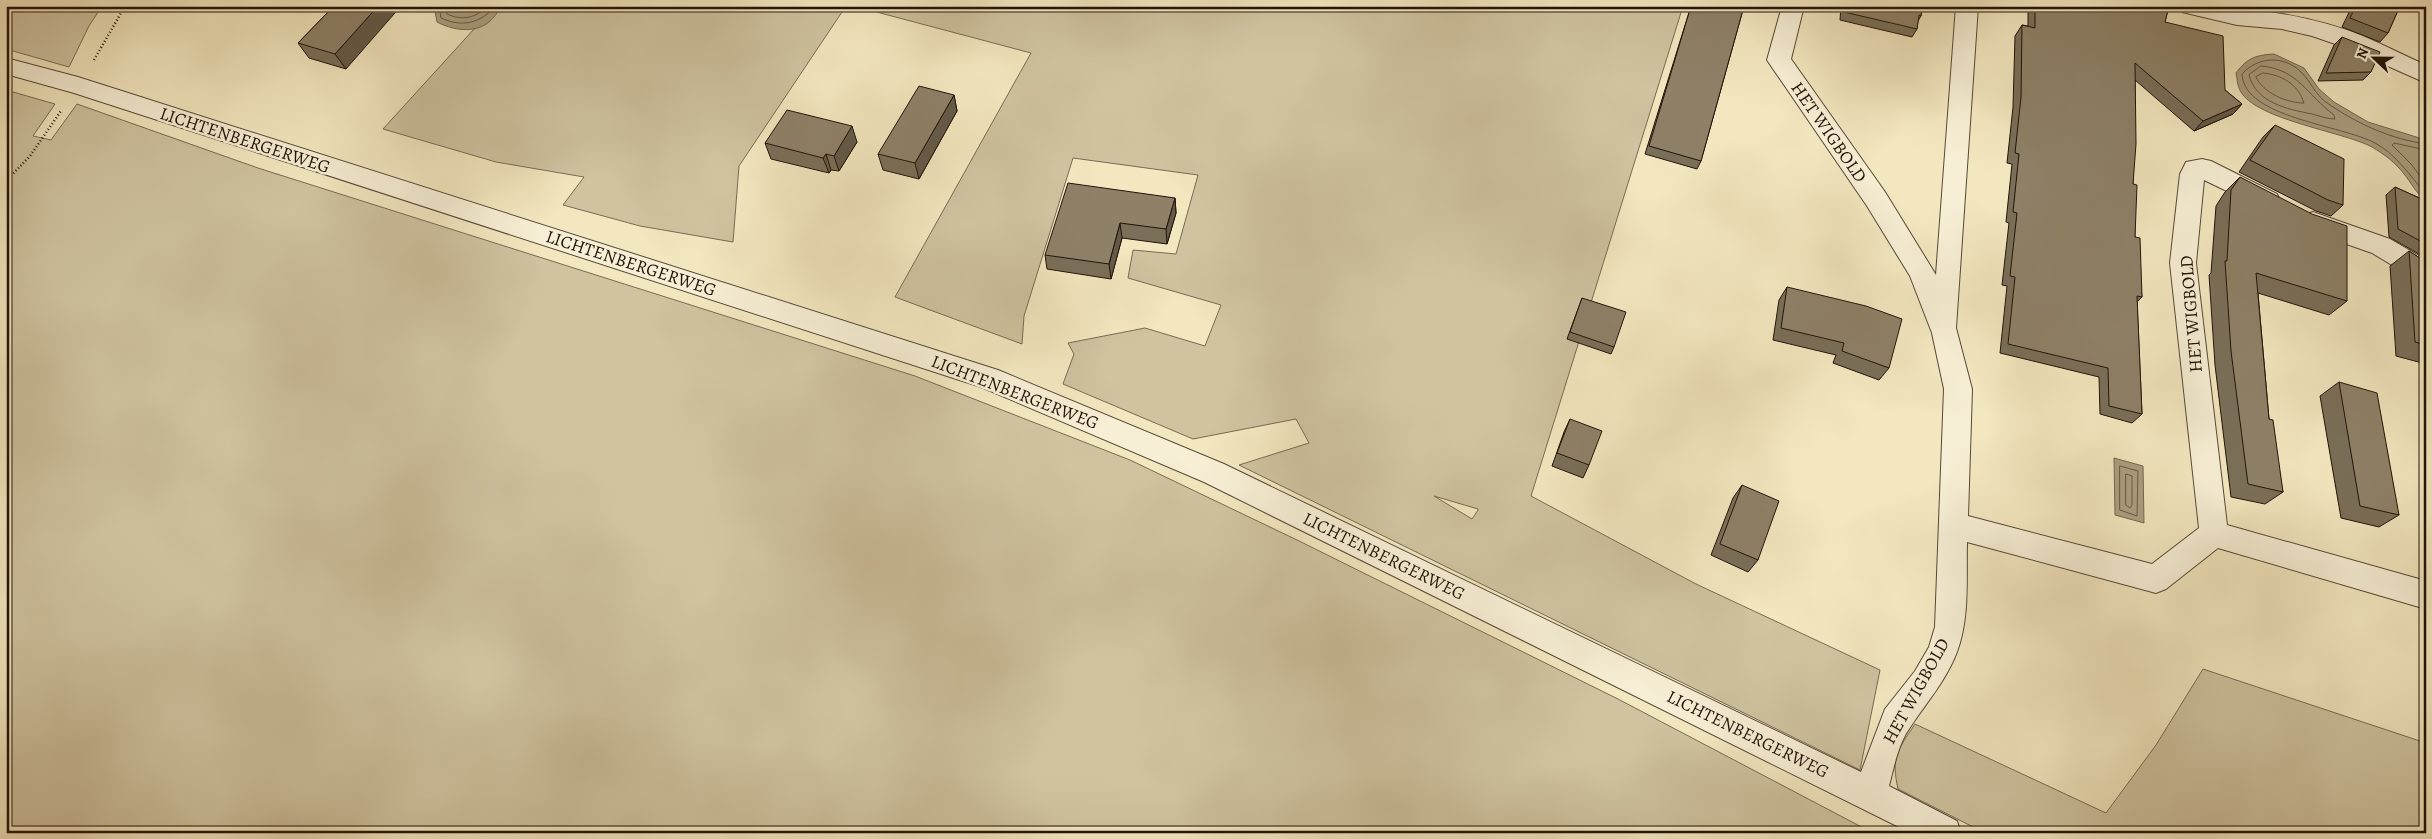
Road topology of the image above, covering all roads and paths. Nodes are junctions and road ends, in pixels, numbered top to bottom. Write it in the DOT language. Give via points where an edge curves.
graph roads {
  1 [pos="125,6"];
  2 [pos="1793,6"];
  3 [pos="1967,6"];
  4 [pos="2190,6"];
  5 [pos="6,66"];
  6 [pos="2426,76"];
  7 [pos="78,86"];
  8 [pos="6,181"];
  9 [pos="2426,272"];
  10 [pos="1945,333"];
  11 [pos="1955,526"];
  12 [pos="2214,534"];
  13 [pos="2426,595"];
  14 [pos="1871,794"];
  15 [pos="1945,833"];
  1 -- 7 [label="path"];
  2 -- 10 [label="street, HET WIGBOLD" via="1779,60 1876,199 1922,272"];
  3 -- 10 [label="street, HET WIGBOLD"];
  4 -- 6 [label="street" via="2315,29 2355,42"];
  5 -- 7 [label="street, LICHTENBERGERWEG"];
  7 -- 8 [label="path" via="30,156"];
  7 -- 14 [label="street, LICHTENBERGERWEG" via="988,378 1214,473"];
  9 -- 12 [label="street, HET WIGBOLD" via="2381,246 2306,220 2209,171 2195,169 2183,263"];
  10 -- 11 [label="street, HET WIGBOLD" via="1958,389"];
  11 -- 12 [label="street" via="2156,579"];
  11 -- 14 [label="street, HET WIGBOLD" via="1950,627 1942,652 1926,681 1896,720"];
  12 -- 13 [label="street"];
  14 -- 15 [label="street, LICHTENBERGERWEG"];
}
